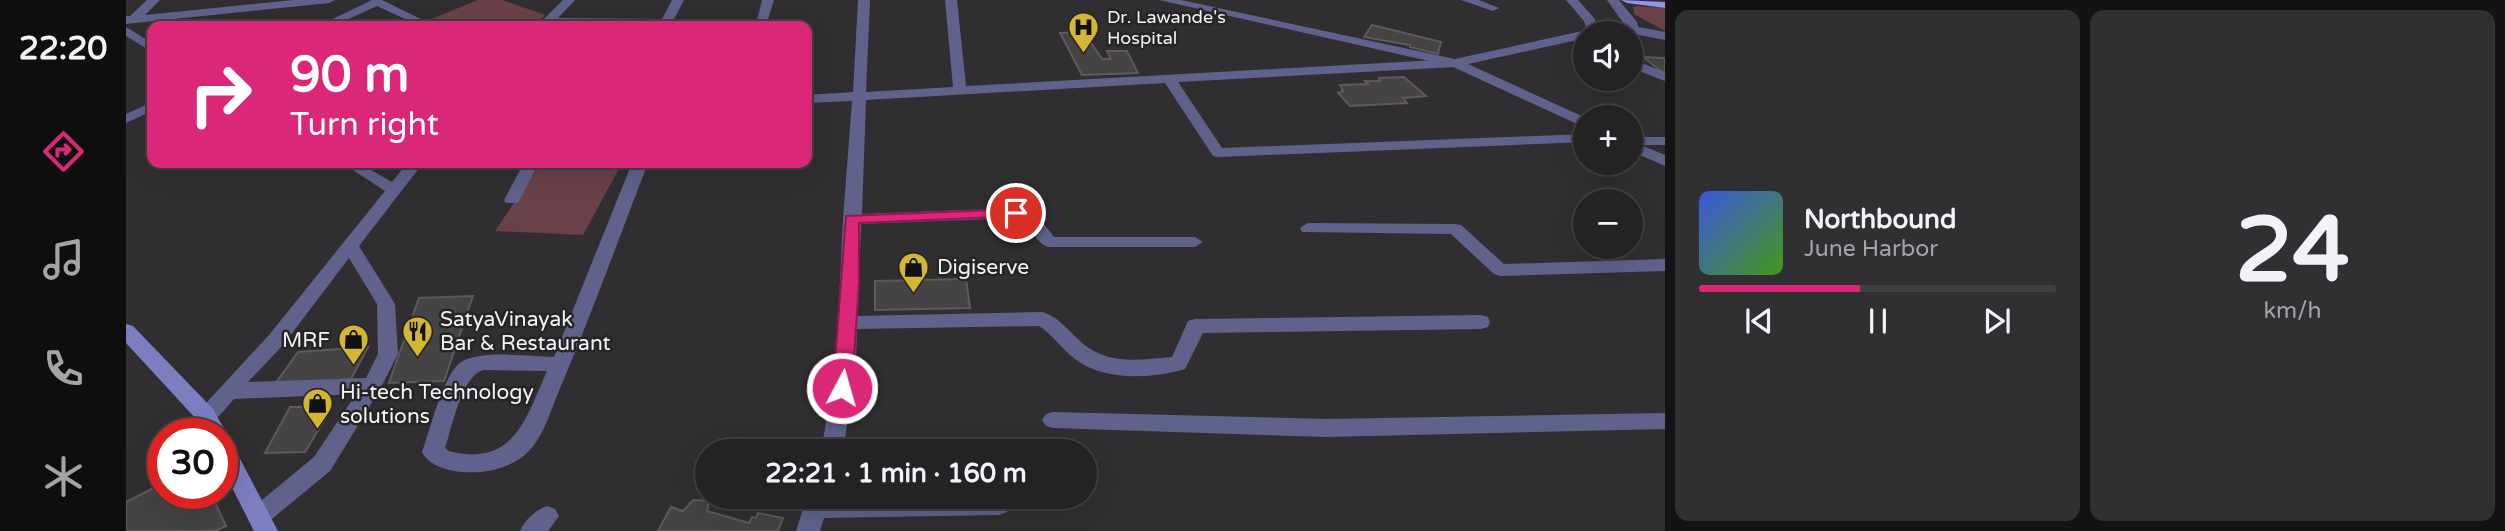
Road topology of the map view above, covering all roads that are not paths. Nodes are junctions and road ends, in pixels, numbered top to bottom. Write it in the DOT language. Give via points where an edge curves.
graph roads {
  1 [pos="155,0"];
  2 [pos="329,0"];
  3 [pos="569,0"];
  4 [pos="678,0"];
  5 [pos="768,0"];
  6 [pos="864,0"];
  7 [pos="951,0"];
  8 [pos="1165,0"];
  9 [pos="1467,0"];
  10 [pos="1572,0"];
  11 [pos="1613,0"];
  12 [pos="1627,0"];
  13 [pos="376,1"];
  14 [pos="1665,5"];
  15 [pos="1493,8"];
  16 [pos="130,19"];
  17 [pos="334,21"];
  18 [pos="418,21"];
  19 [pos="548,21"];
  20 [pos="666,21"];
  21 [pos="763,21"];
  22 [pos="1590,21"];
  23 [pos="1630,21"];
  24 [pos="126,31"];
  25 [pos="1643,32"];
  26 [pos="1665,36"];
  27 [pos="1573,37"];
  28 [pos="147,45"];
  29 [pos="1455,63"];
  30 [pos="1643,68"];
  31 [pos="1665,77"];
  32 [pos="1170,80"];
  33 [pos="960,90"];
  34 [pos="860,96"];
  35 [pos="812,99"];
  36 [pos="147,108"];
  37 [pos="1573,118"];
  38 [pos="126,119"];
  39 [pos="1573,139"];
  40 [pos="1665,141"];
  41 [pos="1643,142"];
  42 [pos="1643,149"];
  43 [pos="1665,161"];
  44 [pos="357,168"];
  45 [pos="411,168"];
  46 [pos="528,168"];
  47 [pos="638,168"];
  48 [pos="393,189"];
  49 [pos="512,200"];
  50 [pos="852,219"];
  51 [pos="1308,228"];
  52 [pos="1195,242"];
  53 [pos="350,245"];
  54 [pos="1665,265"];
  55 [pos="848,323"];
  56 [pos="1481,323"];
  57 [pos="128,337"];
  58 [pos="561,364"];
  59 [pos="372,386"];
  60 [pos="229,391"];
  61 [pos="206,415"];
  62 [pos="208,418"];
  63 [pos="1053,420"];
  64 [pos="1665,421"];
  65 [pos="834,439"];
  66 [pos="238,477"];
  67 [pos="815,509"];
  68 [pos="262,524"];
  69 [pos="808,531"];
  1 -- 16 [label="street"];
  2 -- 16 [label="street"];
  3 -- 19 [label="street"];
  4 -- 20 [label="street"];
  5 -- 21 [label="street"];
  6 -- 34 [label="street"];
  7 -- 33 [label="street"];
  8 -- 29 [label="street"];
  9 -- 15 [label="street"];
  10 -- 22 [label="street"];
  11 -- 23 [label="street"];
  12 -- 14 [label="main road"];
  13 -- 17 [label="street"];
  13 -- 18 [label="street"];
  24 -- 28 [label="street"];
  25 -- 26 [label="street"];
  27 -- 29 [label="street"];
  29 -- 32 [label="street"];
  29 -- 37 [label="street"];
  30 -- 31 [label="street"];
  32 -- 33 [label="street"];
  32 -- 39 [label="street" via="1219,153"];
  33 -- 34 [label="street"];
  34 -- 35 [label="street"];
  34 -- 50 [label="street"];
  36 -- 38 [label="street"];
  40 -- 41 [label="street"];
  42 -- 43 [label="street"];
  44 -- 48 [label="street"];
  45 -- 48 [label="street"];
  46 -- 49 [label="street"];
  47 -- 58 [label="street"];
  48 -- 53 [label="street"];
  50 -- 52 [label="street" via="1016,213 1031,219 1049,242"];
  50 -- 55 [label="street"];
  51 -- 54 [label="street" via="1455,229 1500,270"];
  53 -- 59 [label="street" via="386,304 388,354"];
  53 -- 60 [label="street"];
  55 -- 56 [label="street" via="1044,319 1085,356 1112,368 1178,364 1195,326"];
  55 -- 65 [label="street"];
  57 -- 61 [label="main road"];
  58 -- 58 [label="street" via="484,363 470,367 453,393 433,452 450,461 506,457 531,430"];
  59 -- 60 [label="street"];
  59 -- 68 [label="street" via="322,464"];
  60 -- 61 [label="street"];
  61 -- 62 [label="main road"];
  63 -- 64 [label="street" via="1326,428"];
  66 -- 68 [label="main road"];
  67 -- 69 [label="street"];
}
